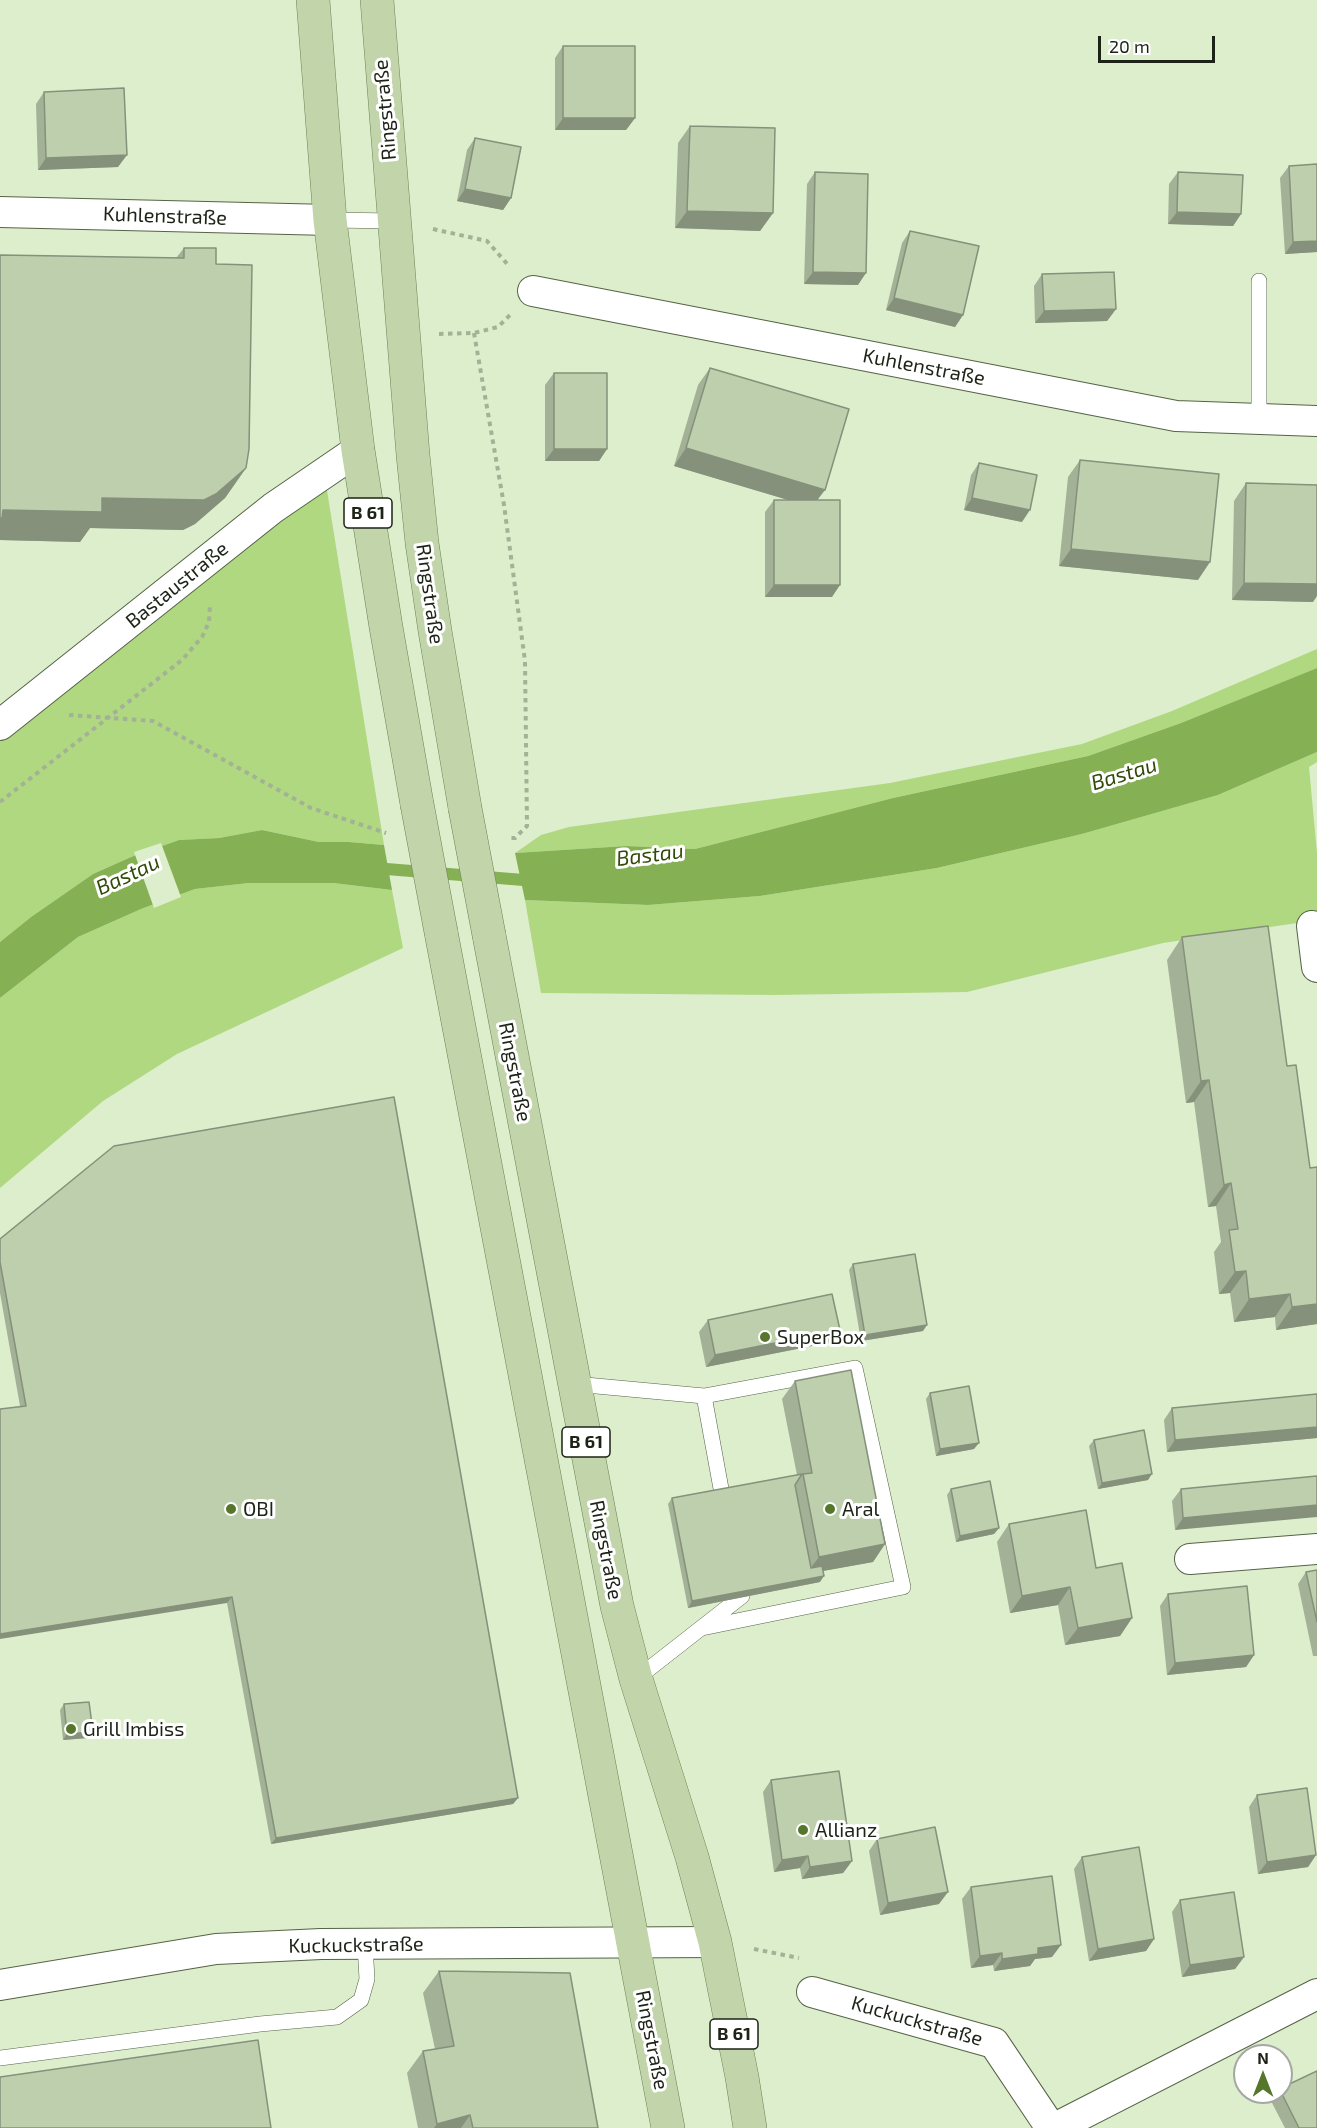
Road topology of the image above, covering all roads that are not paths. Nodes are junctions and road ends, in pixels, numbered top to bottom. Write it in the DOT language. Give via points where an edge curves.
graph roads {
  1 [pos="313,0"];
  2 [pos="377,0"];
  3 [pos="0,212"];
  4 [pos="330,220"];
  5 [pos="394,221"];
  6 [pos="1259,281"];
  7 [pos="533,291"];
  8 [pos="1259,419"];
  9 [pos="1317,421"];
  10 [pos="358,450"];
  11 [pos="0,725"];
  12 [pos="1312,926"];
  13 [pos="1317,967"];
  14 [pos="575,1384"];
  15 [pos="704,1396"];
  16 [pos="722,1494"];
  17 [pos="1317,1549"];
  18 [pos="1190,1559"];
  19 [pos="742,1596"];
  20 [pos="702,1628"];
  21 [pos="636,1679"];
  22 [pos="633,1942"];
  23 [pos="715,1942"];
  24 [pos="365,1945"];
  25 [pos="0,1985"];
  26 [pos="812,1992"];
  27 [pos="1317,1994"];
  28 [pos="0,2058"];
  29 [pos="668,2128"];
  30 [pos="750,2128"];
  31 [pos="1053,2128"];
  1 -- 4 [label="main road, Ringstraße / B 61"];
  2 -- 5 [label="main road, Ringstraße / B 61"];
  3 -- 4 [label="street, Kuhlenstraße"];
  4 -- 5 [label="lane"];
  4 -- 10 [label="main road, Ringstraße / B 61"];
  5 -- 14 [label="main road, Ringstraße / B 61, bridge" via="422,543 465,808"];
  6 -- 8 [label="lane"];
  7 -- 8 [label="street, Kuhlenstraße" via="1176,416"];
  8 -- 9 [label="street, Kuhlenstraße"];
  10 -- 11 [label="street, Bastaustraße" via="273,508"];
  10 -- 22 [label="main road, Ringstraße / B 61, bridge" via="417,804"];
  12 -- 13 [label="street"];
  14 -- 15 [label="lane"];
  14 -- 21 [label="main road, Ringstraße / B 61" via="617,1606"];
  15 -- 16 [label="lane"];
  15 -- 20 [label="lane" via="855,1368 903,1587"];
  17 -- 18 [label="street"];
  19 -- 20 [label="lane"];
  20 -- 21 [label="lane"];
  21 -- 23 [label="main road, Ringstraße / B 61"];
  22 -- 23 [label="street, Kuckuckstraße"];
  22 -- 24 [label="street, Kuckuckstraße"];
  22 -- 29 [label="main road, Ringstraße / B 61"];
  23 -- 30 [label="main road, Ringstraße / B 61"];
  24 -- 25 [label="street, Kuckuckstraße" via="216,1949"];
  24 -- 28 [label="lane" via="367,1979 361,2000 337,2017"];
  26 -- 31 [label="street, Kuckuckstraße" via="994,2043"];
  27 -- 31 [label="street"];
}
